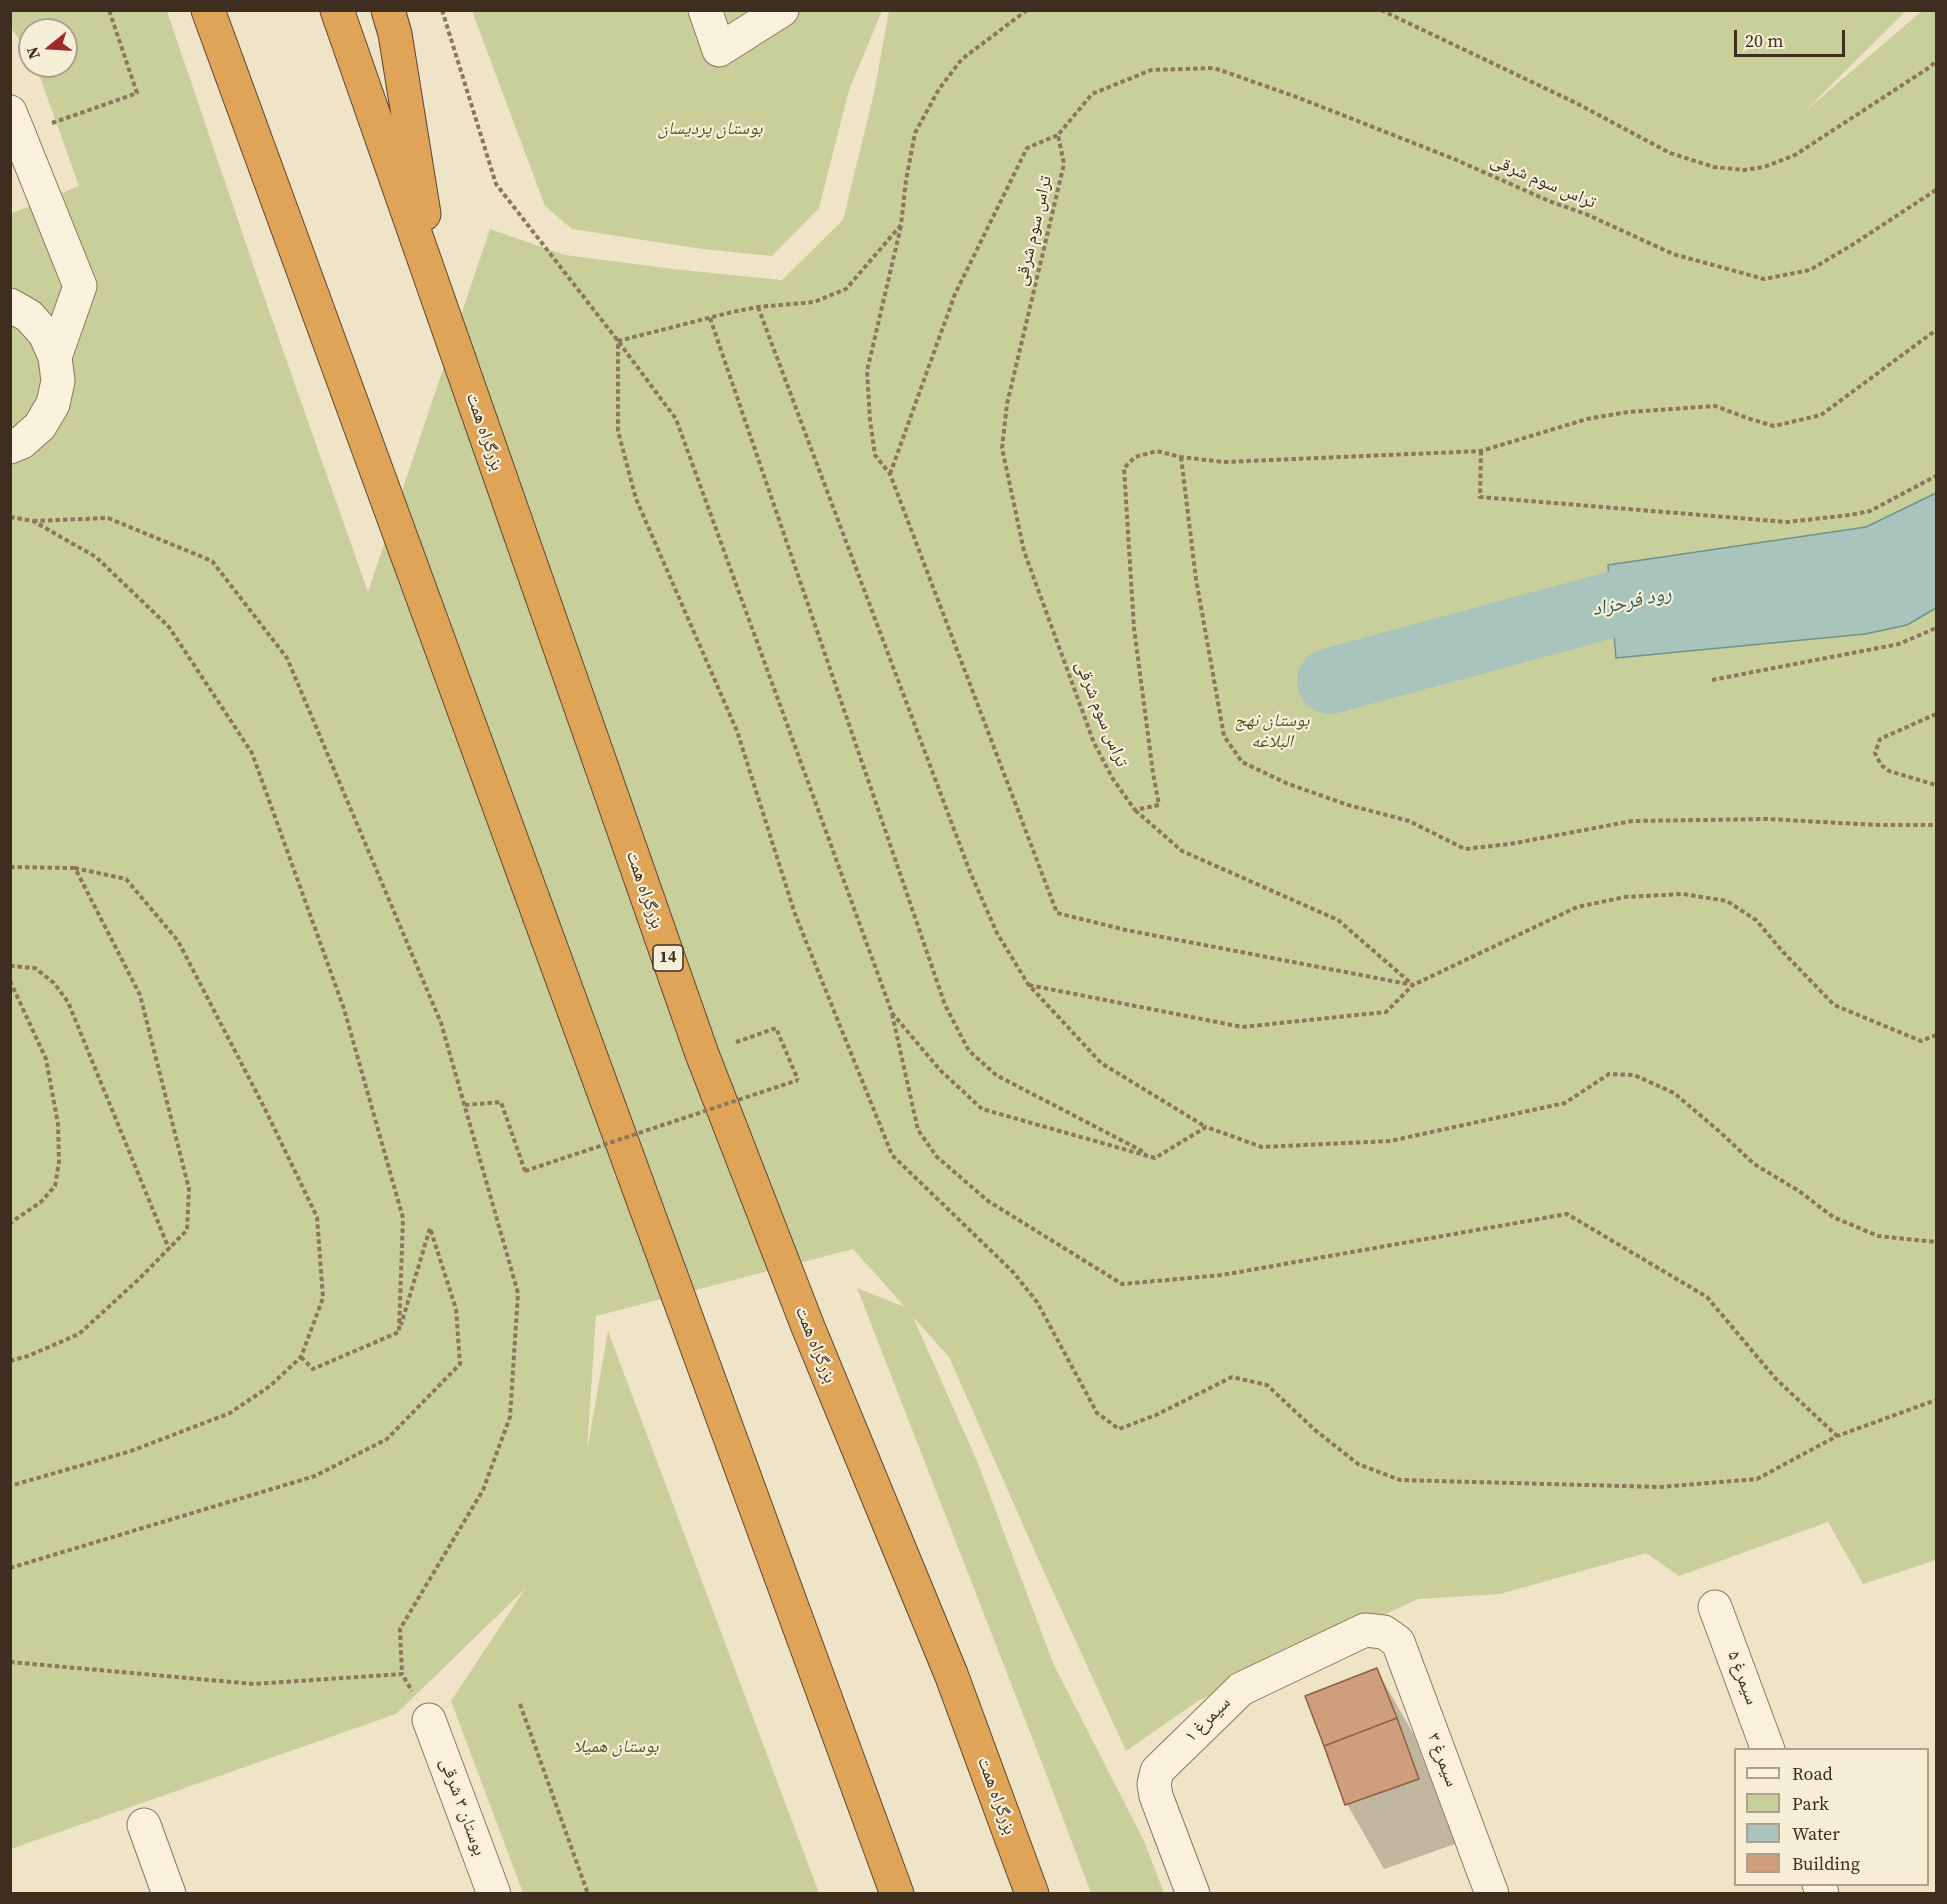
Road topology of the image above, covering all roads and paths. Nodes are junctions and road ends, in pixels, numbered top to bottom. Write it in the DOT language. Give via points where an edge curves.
graph roads {
  1 [pos="109,10"];
  2 [pos="208,10"];
  3 [pos="337,10"];
  4 [pos="388,10"];
  5 [pos="442,10"];
  6 [pos="705,10"];
  7 [pos="782,10"];
  8 [pos="1027,10"];
  9 [pos="1381,10"];
  10 [pos="1936,61"];
  11 [pos="15,123"];
  12 [pos="1058,135"];
  13 [pos="10,166"];
  14 [pos="1936,190"];
  15 [pos="901,225"];
  16 [pos="10,305"];
  17 [pos="439,305"];
  18 [pos="758,307"];
  19 [pos="710,318"];
  20 [pos="1936,330"];
  21 [pos="618,341"];
  22 [pos="55,357"];
  23 [pos="10,447"];
  24 [pos="1481,451"];
  25 [pos="1181,456"];
  26 [pos="890,474"];
  27 [pos="1936,476"];
  28 [pos="10,518"];
  29 [pos="33,521"];
  30 [pos="1936,628"];
  31 [pos="1712,680"];
  32 [pos="1936,714"];
  33 [pos="1936,784"];
  34 [pos="1136,810"];
  35 [pos="1936,825"];
  36 [pos="10,867"];
  37 [pos="75,867"];
  38 [pos="10,966"];
  39 [pos="10,981"];
  40 [pos="1028,984"];
  41 [pos="1413,985"];
  42 [pos="892,1013"];
  43 [pos="1936,1035"];
  44 [pos="702,1054"];
  45 [pos="465,1105"];
  46 [pos="1206,1127"];
  47 [pos="1155,1158"];
  48 [pos="10,1223"];
  49 [pos="1936,1242"];
  50 [pos="169,1249"];
  51 [pos="399,1332"];
  52 [pos="300,1357"];
  53 [pos="10,1361"];
  54 [pos="1936,1400"];
  55 [pos="1837,1436"];
  56 [pos="10,1486"];
  57 [pos="10,1568"];
  58 [pos="1715,1607"];
  59 [pos="1384,1632"];
  60 [pos="10,1662"];
  61 [pos="402,1674"];
  62 [pos="520,1704"];
  63 [pos="429,1720"];
  64 [pos="1768,1748"];
  65 [pos="144,1825"];
  66 [pos="170,1893"];
  67 [pos="494,1893"];
  68 [pos="588,1893"];
  69 [pos="897,1893"];
  70 [pos="1032,1893"];
  71 [pos="1193,1893"];
  72 [pos="1492,1893"];
  1 -- 11 [label="path" via="137,93"];
  2 -- 69 [label="highway"];
  3 -- 17 [label="highway, بزرگراه همت / 14"];
  4 -- 17 [label="highway"];
  5 -- 21 [label="path" via="496,184"];
  6 -- 7 [label="street" via="719,50"];
  8 -- 15 [label="path" via="962,59 939,88 915,133"];
  9 -- 10 [label="path" via="1576,103 1670,153 1714,167 1744,170 1764,168 1796,155"];
  11 -- 13 [label="street"];
  11 -- 22 [label="street" via="80,286"];
  12 -- 14 [label="path, تراس سوم شرقی" via="1092,94 1151,70 1214,68 1454,159 1673,254 1764,279 1810,270"];
  12 -- 26 [label="path" via="1027,148 960,283"];
  12 -- 34 [label="path, تراس سوم شرقی" via="1064,164 1007,404 1002,448 1024,551 1094,743 1113,779"];
  15 -- 18 [label="path" via="846,289 814,302"];
  15 -- 26 [label="path" via="867,372 875,455"];
  16 -- 22 [label="street" via="29,316 45,334"];
  17 -- 44 [label="highway, بزرگراه همت / 14"];
  18 -- 19 [label="path"];
  18 -- 40 [label="path" via="970,872 997,933"];
  19 -- 21 [label="path"];
  19 -- 47 [label="path" via="945,1005 969,1051 996,1075"];
  20 -- 24 [label="path" via="1821,415 1799,421 1774,426 1715,406 1628,412 1587,419"];
  21 -- 42 [label="path" via="676,419"];
  21 -- 55 [label="path" via="618,431 636,499 737,731 795,914 892,1155 1012,1272 1037,1302 1097,1413 1119,1429 1232,1377 1267,1385 1358,1464 1400,1480 1424,1481 1660,1487 1757,1479"];
  22 -- 23 [label="street" via="58,381 52,405 40,426"];
  24 -- 25 [label="path" via="1224,462"];
  24 -- 27 [label="path" via="1480,497 1787,522 1870,511"];
  25 -- 34 [label="path, تراس سوم شرقی" via="1157,451 1135,457 1124,468 1134,628 1159,805"];
  25 -- 35 [label="path" via="1196,579 1224,736 1242,762 1348,805 1409,821 1465,849 1632,820 1767,819"];
  26 -- 41 [label="path" via="1057,913"];
  28 -- 29 [label="path"];
  29 -- 45 [label="path" via="108,518 212,561 287,658 441,1023"];
  29 -- 51 [label="path" via="96,557 170,627 252,753 344,1009 403,1218"];
  30 -- 31 [label="path" via="1899,645"];
  32 -- 33 [label="path" via="1880,739 1875,753 1889,771"];
  34 -- 41 [label="path" via="1182,851 1338,920"];
  36 -- 37 [label="path"];
  37 -- 50 [label="path" via="140,995 189,1189 187,1230"];
  37 -- 52 [label="path" via="126,879 178,941 317,1218 323,1298"];
  38 -- 50 [label="path" via="35,968 54,983 68,1002"];
  39 -- 48 [label="path" via="46,1059 58,1124 59,1162 55,1186 41,1203"];
  40 -- 41 [label="path" via="1242,1027 1386,1012"];
  40 -- 46 [label="path" via="1101,1063"];
  41 -- 43 [label="path" via="1577,907 1625,897 1683,894 1727,901 1756,920 1834,1005 1921,1041"];
  42 -- 47 [label="path" via="940,1070 982,1109"];
  42 -- 55 [label="path" via="918,1130 936,1157 988,1201 1122,1284 1222,1275 1568,1214 1707,1297 1775,1378"];
  44 -- 45 [label="path, bridge" via="776,1028 798,1080 525,1171 501,1102"];
  44 -- 70 [label="highway, بزرگراه همت / 14" via="808,1327 951,1674"];
  45 -- 61 [label="path" via="518,1293 510,1417 483,1490 400,1629"];
  46 -- 47 [label="path"];
  46 -- 49 [label="path" via="1262,1147 1390,1141 1565,1103 1609,1074 1634,1075 1674,1093 1754,1164 1833,1217 1878,1236"];
  50 -- 53 [label="path" via="79,1334"];
  51 -- 52 [label="path" via="313,1369"];
  51 -- 57 [label="path" via="430,1228 456,1309 460,1364 387,1439 315,1476"];
  52 -- 56 [label="path" via="270,1386 230,1413 131,1451"];
  54 -- 55 [label="path"];
  58 -- 64 [label="street, سیمرغ ۵"];
  59 -- 71 [label="street, سیمرغ ۱" via="1365,1630 1241,1689 1157,1771 1156,1796"];
  59 -- 72 [label="street, سیمرغ ۳" via="1398,1642"];
  60 -- 61 [label="path" via="254,1684"];
  61 -- 63 [label="path"];
  62 -- 68 [label="path"];
  63 -- 67 [label="street, بوستان ۳ شرقی"];
  65 -- 66 [label="street"];
}
